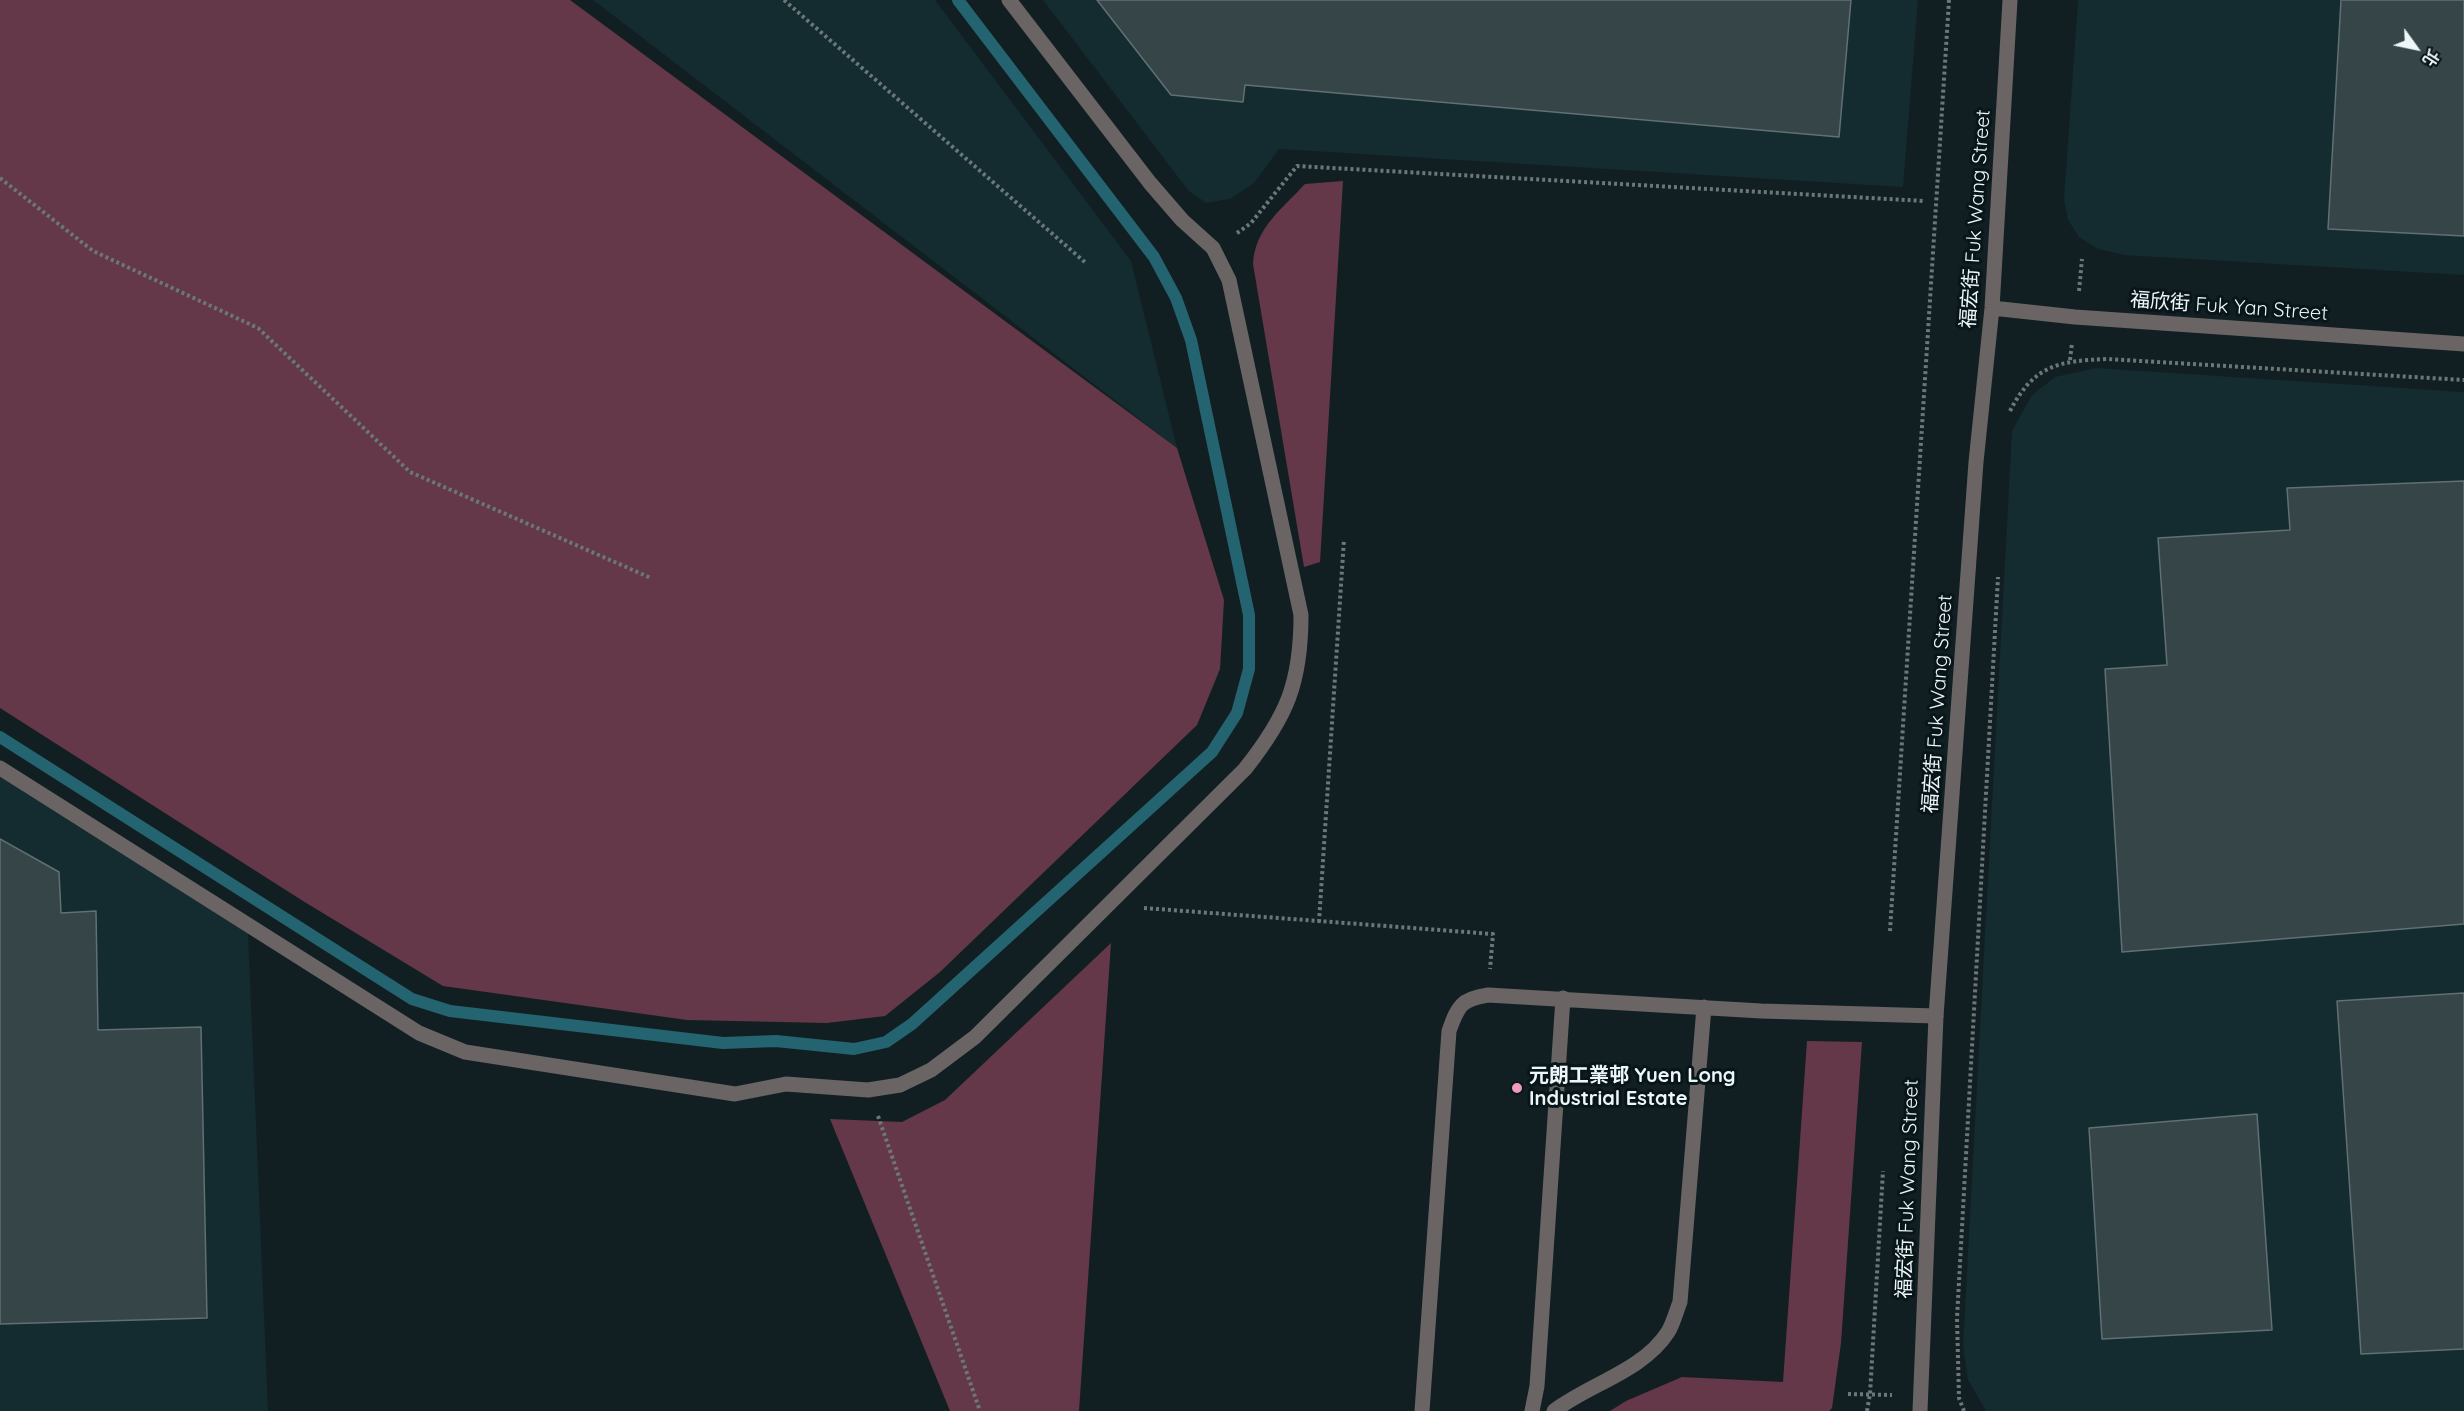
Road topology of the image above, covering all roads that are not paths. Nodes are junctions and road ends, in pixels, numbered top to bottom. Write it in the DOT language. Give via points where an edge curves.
graph roads {
  1 [pos="1009,0"];
  2 [pos="2010,0"];
  3 [pos="1992,308"];
  4 [pos="2464,344"];
  5 [pos="0,768"];
  6 [pos="1563,998"];
  7 [pos="1704,1007"];
  8 [pos="1936,1016"];
  9 [pos="1422,1411"];
  10 [pos="1532,1411"];
  11 [pos="1554,1411"];
  12 [pos="1920,1411"];
  1 -- 5 [label="street" via="1150,183 1213,248 1231,292 1301,615 1301,651 1294,686 1281,718 1245,769 975,1037 931,1070 900,1084 868,1090 786,1084 735,1094 495,1057 445,1045"];
  2 -- 3 [label="street, 福宏街 Fuk Wang Street"];
  3 -- 4 [label="street, 福欣街 Fuk Yan Street"];
  3 -- 8 [label="street, 福宏街 Fuk Wang Street" via="1976,462"];
  6 -- 7 [label="street"];
  6 -- 9 [label="street" via="1488,995 1469,998 1456,1010 1449,1031"];
  6 -- 10 [label="street" via="1537,1386"];
  7 -- 8 [label="street"];
  7 -- 11 [label="street" via="1680,1302 1668,1332 1646,1356"];
  8 -- 12 [label="street, 福宏街 Fuk Wang Street"];
}
